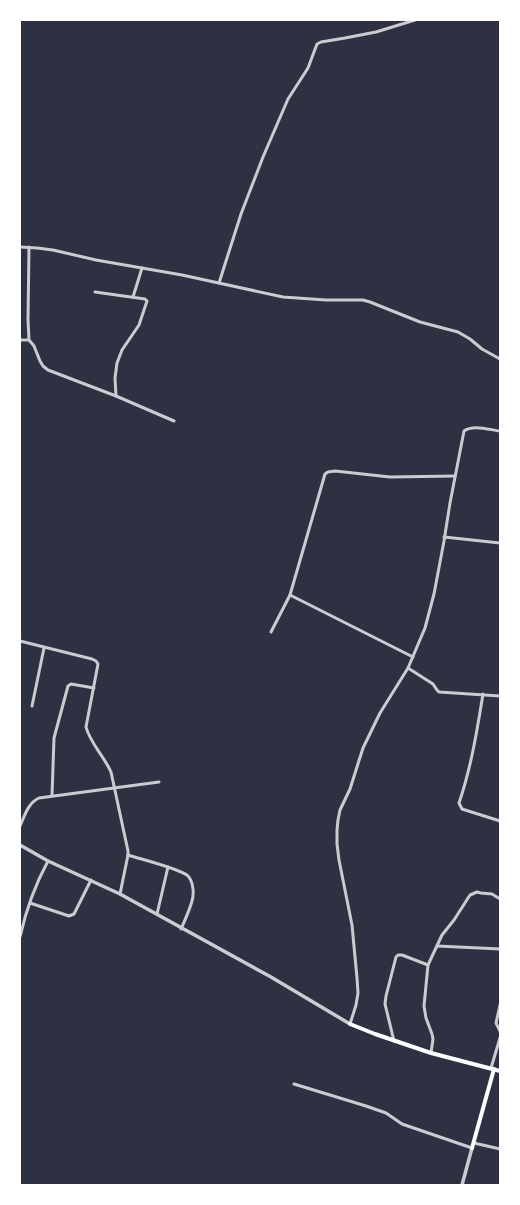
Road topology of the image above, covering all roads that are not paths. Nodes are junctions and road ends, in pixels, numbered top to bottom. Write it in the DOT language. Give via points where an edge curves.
graph roads {
  1 [pos="415,20"];
  2 [pos="20,247"];
  3 [pos="29,247"];
  4 [pos="142,268"];
  5 [pos="219,283"];
  6 [pos="95,292"];
  7 [pos="133,297"];
  8 [pos="20,340"];
  9 [pos="29,340"];
  10 [pos="500,359"];
  11 [pos="116,396"];
  12 [pos="174,421"];
  13 [pos="500,431"];
  14 [pos="455,476"];
  15 [pos="444,537"];
  16 [pos="500,543"];
  17 [pos="290,595"];
  18 [pos="271,632"];
  19 [pos="20,641"];
  20 [pos="44,648"];
  21 [pos="413,657"];
  22 [pos="408,668"];
  23 [pos="94,688"];
  24 [pos="482,694"];
  25 [pos="500,696"];
  26 [pos="32,706"];
  27 [pos="159,782"];
  28 [pos="115,787"];
  29 [pos="52,796"];
  30 [pos="500,821"];
  31 [pos="20,826"];
  32 [pos="20,845"];
  33 [pos="128,855"];
  34 [pos="48,861"];
  35 [pos="168,867"];
  36 [pos="91,880"];
  37 [pos="120,894"];
  38 [pos="500,899"];
  39 [pos="30,903"];
  40 [pos="157,914"];
  41 [pos="181,929"];
  42 [pos="20,937"];
  43 [pos="437,946"];
  44 [pos="500,949"];
  45 [pos="428,965"];
  46 [pos="500,1005"];
  47 [pos="350,1024"];
  48 [pos="500,1031"];
  49 [pos="500,1038"];
  50 [pos="394,1041"];
  51 [pos="430,1053"];
  52 [pos="492,1068"];
  53 [pos="500,1071"];
  54 [pos="294,1084"];
  55 [pos="474,1143"];
  56 [pos="472,1148"];
  57 [pos="500,1149"];
  58 [pos="462,1185"];
  1 -- 5 [label="street" via="376,32 317,44 308,68 288,99 263,157"];
  2 -- 3 [label="street"];
  3 -- 4 [label="street"];
  3 -- 9 [label="street"];
  4 -- 5 [label="street"];
  4 -- 7 [label="street"];
  5 -- 10 [label="street" via="283,297 363,300 420,322 458,332"];
  6 -- 7 [label="street"];
  7 -- 11 [label="street" via="145,299 147,303 139,325 122,350 115,378"];
  8 -- 9 [label="street"];
  9 -- 11 [label="street" via="43,366 48,370"];
  11 -- 12 [label="street"];
  13 -- 14 [label="street" via="466,429"];
  14 -- 15 [label="street"];
  14 -- 17 [label="street" via="390,478 335,471 325,474"];
  15 -- 16 [label="street"];
  15 -- 21 [label="street" via="434,594 425,628"];
  17 -- 18 [label="street"];
  17 -- 21 [label="street"];
  19 -- 20 [label="street"];
  20 -- 23 [label="street" via="96,662 98,665"];
  20 -- 26 [label="street"];
  21 -- 22 [label="street"];
  22 -- 24 [label="street" via="433,684 439,692"];
  22 -- 47 [label="street" via="380,713 364,748 338,820 337,844 352,925 358,993"];
  23 -- 28 [label="street" via="86,727 107,764"];
  23 -- 29 [label="street" via="71,684 68,686 54,738"];
  24 -- 25 [label="street"];
  24 -- 30 [label="street" via="475,740 459,803 462,809"];
  27 -- 28 [label="street"];
  28 -- 29 [label="street"];
  28 -- 33 [label="street"];
  29 -- 31 [label="street" via="34,800"];
  32 -- 34 [label="street"];
  33 -- 35 [label="street"];
  33 -- 37 [label="street"];
  34 -- 36 [label="street"];
  34 -- 39 [label="street"];
  35 -- 40 [label="street"];
  35 -- 41 [label="street" via="186,874 193,886 193,896"];
  36 -- 37 [label="street"];
  36 -- 39 [label="street" via="71,916"];
  37 -- 40 [label="street"];
  38 -- 43 [label="street" via="487,893 477,892 470,895"];
  39 -- 42 [label="street"];
  40 -- 41 [label="street"];
  41 -- 47 [label="street" via="272,977"];
  43 -- 44 [label="street"];
  43 -- 45 [label="street"];
  45 -- 50 [label="street" via="402,955 396,957 385,1004"];
  45 -- 51 [label="street" via="424,1006 433,1039"];
  46 -- 48 [label="street" via="496,1023"];
  47 -- 50 [label="main road"];
  49 -- 52 [label="street"];
  50 -- 51 [label="main road"];
  51 -- 52 [label="main road"];
  52 -- 53 [label="main road"];
  52 -- 55 [label="main road"];
  54 -- 56 [label="street" via="366,1106 402,1124"];
  55 -- 56 [label="main road"];
  55 -- 57 [label="street"];
  56 -- 58 [label="street"];
}
